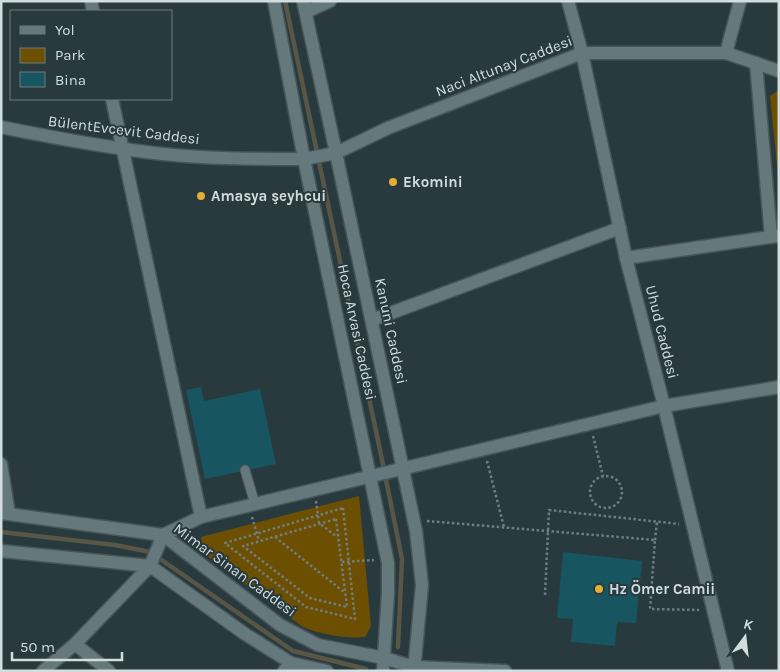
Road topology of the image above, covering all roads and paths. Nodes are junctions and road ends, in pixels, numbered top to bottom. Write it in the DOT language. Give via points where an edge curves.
graph roads {
  1 [pos="274,1"];
  2 [pos="330,1"];
  3 [pos="568,1"];
  4 [pos="740,1"];
  5 [pos="305,7"];
  6 [pos="582,53"];
  7 [pos="726,53"];
  8 [pos="756,63"];
  9 [pos="779,70"];
  10 [pos="112,100"];
  11 [pos="1,127"];
  12 [pos="123,148"];
  13 [pos="336,152"];
  14 [pos="304,160"];
  15 [pos="620,228"];
  16 [pos="775,236"];
  17 [pos="626,258"];
  18 [pos="372,320"];
  19 [pos="779,386"];
  20 [pos="664,406"];
  21 [pos="590,424"];
  22 [pos="484,450"];
  23 [pos="1,464"];
  24 [pos="403,469"];
  25 [pos="245,470"];
  26 [pos="602,476"];
  27 [pos="371,477"];
  28 [pos="315,490"];
  29 [pos="252,505"];
  30 [pos="606,509"];
  31 [pos="5,514"];
  32 [pos="318,515"];
  33 [pos="606,516"];
  34 [pos="201,517"];
  35 [pos="414,520"];
  36 [pos="657,522"];
  37 [pos="319,523"];
  38 [pos="693,526"];
  39 [pos="504,527"];
  40 [pos="548,531"];
  41 [pos="257,533"];
  42 [pos="163,535"];
  43 [pos="275,537"];
  44 [pos="338,538"];
  45 [pos="655,540"];
  46 [pos="259,541"];
  47 [pos="1,551"];
  48 [pos="388,559"];
  49 [pos="341,562"];
  50 [pos="349,562"];
  51 [pos="150,566"];
  52 [pos="345,593"];
  53 [pos="545,595"];
  54 [pos="713,610"];
  55 [pos="75,644"];
  56 [pos="383,665"];
  57 [pos="288,667"];
  58 [pos="414,669"];
  59 [pos="321,670"];
  60 [pos="43,671"];
  61 [pos="108,671"];
  62 [pos="505,671"];
  63 [pos="728,671"];
  1 -- 14 [label="street, Hoca Arvasi Caddesi"];
  2 -- 5 [label="street"];
  3 -- 6 [label="street, Uhud Caddesi"];
  4 -- 7 [label="street"];
  5 -- 13 [label="street, Kanuni Caddesi"];
  6 -- 7 [label="street, Naci Altunay Caddesi"];
  6 -- 13 [label="street, Naci Altunay Caddesi" via="388,128"];
  6 -- 15 [label="street, Uhud Caddesi"];
  7 -- 8 [label="street, Naci Altunay Caddesi"];
  8 -- 9 [label="street, Naci Altunay Caddesi"];
  8 -- 16 [label="street"];
  10 -- 12 [label="street"];
  11 -- 12 [label="street, BülentEvcevit Caddesi"];
  12 -- 14 [label="street, BülentEvcevit Caddesi" via="164,154"];
  12 -- 34 [label="street"];
  13 -- 14 [label="street, Naci Altunay Caddesi"];
  13 -- 18 [label="street, Kanuni Caddesi"];
  14 -- 27 [label="street, Hoca Arvasi Caddesi"];
  15 -- 17 [label="street, Uhud Caddesi"];
  15 -- 18 [label="street"];
  16 -- 17 [label="street"];
  17 -- 20 [label="street, Uhud Caddesi"];
  18 -- 24 [label="street, Kanuni Caddesi"];
  19 -- 20 [label="street"];
  20 -- 21 [label="street"];
  20 -- 38 [label="street, Uhud Caddesi"];
  21 -- 22 [label="street"];
  21 -- 26 [label="path"];
  22 -- 24 [label="street"];
  22 -- 39 [label="path"];
  23 -- 31 [label="street"];
  24 -- 27 [label="street"];
  24 -- 35 [label="street, Kanuni Caddesi"];
  25 -- 29 [label="lane"];
  26 -- 30 [label="path" via="593,481 590,496 596,505"];
  26 -- 30 [label="path" via="613,477 622,490 620,501"];
  27 -- 28 [label="street"];
  27 -- 48 [label="street, Hoca Arvasi Caddesi"];
  28 -- 29 [label="street"];
  28 -- 32 [label="path"];
  29 -- 34 [label="street"];
  29 -- 41 [label="path"];
  30 -- 33 [label="path"];
  31 -- 42 [label="street, Mimar Sinan Caddesi"];
  32 -- 37 [label="path"];
  32 -- 41 [label="path"];
  32 -- 50 [label="path" via="343,508"];
  33 -- 36 [label="path"];
  33 -- 40 [label="path" via="549,510"];
  34 -- 42 [label="street"];
  35 -- 39 [label="path"];
  35 -- 58 [label="street, Kanuni Caddesi" via="422,585"];
  36 -- 38 [label="path"];
  36 -- 45 [label="path"];
  37 -- 43 [label="path"];
  37 -- 44 [label="path"];
  37 -- 44 [label="path" via="336,519"];
  38 -- 54 [label="street, Uhud Caddesi"];
  39 -- 40 [label="path"];
  40 -- 45 [label="path"];
  40 -- 53 [label="path"];
  41 -- 46 [label="path"];
  41 -- 50 [label="path" via="225,543 306,607 355,619"];
  42 -- 51 [label="street"];
  42 -- 56 [label="street, Mimar Sinan Caddesi" via="280,625 318,645"];
  43 -- 46 [label="path"];
  43 -- 52 [label="path"];
  44 -- 49 [label="path"];
  45 -- 54 [label="path" via="650,609"];
  46 -- 52 [label="path" via="243,546 310,598 347,608"];
  47 -- 51 [label="street"];
  48 -- 50 [label="path"];
  48 -- 56 [label="street, Hoca Arvasi Caddesi"];
  49 -- 50 [label="path"];
  49 -- 52 [label="path"];
  51 -- 55 [label="street"];
  51 -- 57 [label="street"];
  54 -- 63 [label="street, Uhud Caddesi"];
  55 -- 60 [label="street"];
  55 -- 61 [label="street"];
  56 -- 58 [label="street, Mimar Sinan Caddesi"];
  57 -- 59 [label="street"];
  58 -- 62 [label="street, Mimar Sinan Caddesi"];
}
